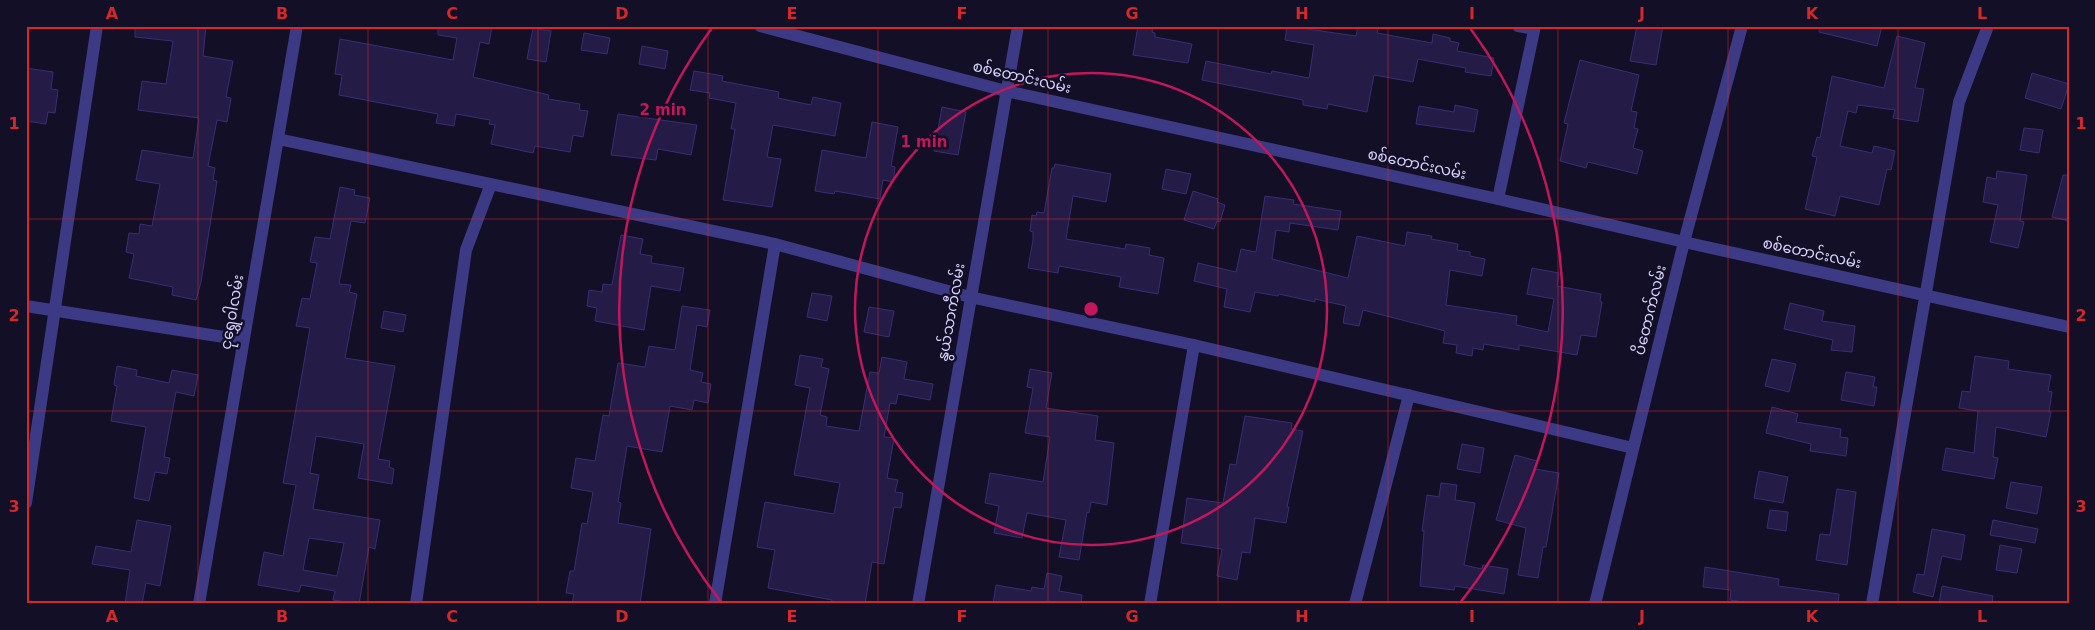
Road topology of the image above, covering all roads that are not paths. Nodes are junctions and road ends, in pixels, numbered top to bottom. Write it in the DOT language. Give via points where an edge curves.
graph roads {
  1 [pos="98,26"];
  2 [pos="297,26"];
  3 [pos="760,26"];
  4 [pos="1018,26"];
  5 [pos="1518,26"];
  6 [pos="1742,26"];
  7 [pos="1988,26"];
  8 [pos="1534,28"];
  9 [pos="1006,91"];
  10 [pos="278,139"];
  11 [pos="491,184"];
  12 [pos="1498,199"];
  13 [pos="1684,242"];
  14 [pos="775,244"];
  15 [pos="1925,295"];
  16 [pos="970,297"];
  17 [pos="26,306"];
  18 [pos="56,311"];
  19 [pos="2069,327"];
  20 [pos="243,340"];
  21 [pos="1194,345"];
  22 [pos="1409,395"];
  23 [pos="1633,448"];
  24 [pos="26,503"];
  25 [pos="198,604"];
  26 [pos="416,604"];
  27 [pos="715,604"];
  28 [pos="918,604"];
  29 [pos="1150,604"];
  30 [pos="1355,604"];
  31 [pos="1595,604"];
  32 [pos="1872,604"];
  1 -- 18 [label="street"];
  2 -- 10 [label="street, ငုရွှေဝါလမ်း"];
  3 -- 9 [label="street, စစ်တောင်းလမ်း"];
  4 -- 9 [label="street, နွယ်သာကီလမ်း"];
  5 -- 8 [label="street"];
  6 -- 13 [label="street, ပိတောက်လမ်း"];
  7 -- 15 [label="street" via="1959,102"];
  8 -- 12 [label="street"];
  9 -- 12 [label="street, စစ်တောင်းလမ်း"];
  9 -- 16 [label="street, နွယ်သာကီလမ်း"];
  10 -- 11 [label="street"];
  10 -- 20 [label="street, ငုရွှေဝါလမ်း"];
  11 -- 14 [label="street"];
  11 -- 26 [label="street" via="466,250"];
  12 -- 13 [label="street, စစ်တောင်းလမ်း"];
  13 -- 15 [label="street, စစ်တောင်းလမ်း"];
  13 -- 23 [label="street, ပိတောက်လမ်း"];
  14 -- 16 [label="street"];
  14 -- 27 [label="street"];
  15 -- 19 [label="street, စစ်တောင်းလမ်း"];
  15 -- 32 [label="street"];
  16 -- 21 [label="street"];
  16 -- 28 [label="street, နွယ်သာကီလမ်း"];
  17 -- 18 [label="street"];
  18 -- 20 [label="street"];
  18 -- 24 [label="street"];
  20 -- 25 [label="street, ငုရွှေဝါလမ်း"];
  21 -- 22 [label="street"];
  21 -- 29 [label="street"];
  22 -- 23 [label="street"];
  22 -- 30 [label="street"];
  23 -- 31 [label="street, ပိတောက်လမ်း"];
}
